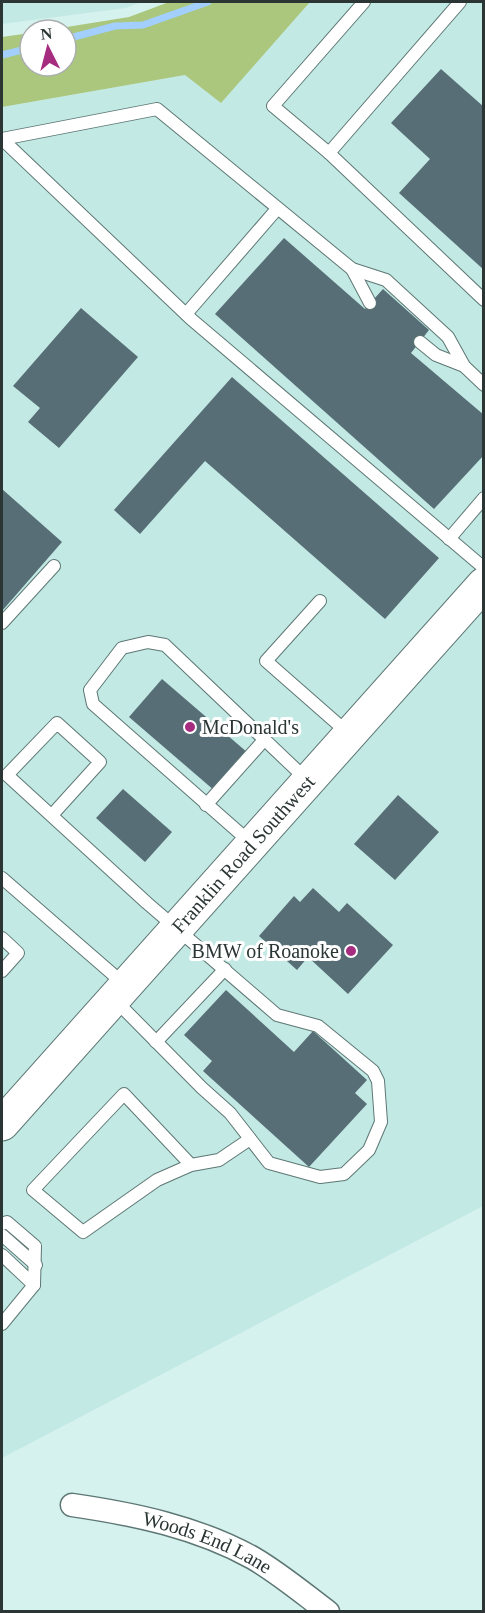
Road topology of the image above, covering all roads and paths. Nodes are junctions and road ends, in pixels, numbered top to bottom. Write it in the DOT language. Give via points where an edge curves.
graph roads {
  1 [pos="364,2"];
  2 [pos="460,2"];
  3 [pos="2,139"];
  4 [pos="329,153"];
  5 [pos="277,209"];
  6 [pos="351,269"];
  7 [pos="483,300"];
  8 [pos="370,303"];
  9 [pos="186,314"];
  10 [pos="420,342"];
  11 [pos="464,366"];
  12 [pos="483,385"];
  13 [pos="483,498"];
  14 [pos="448,539"];
  15 [pos="54,566"];
  16 [pos="483,568"];
  17 [pos="483,584"];
  18 [pos="320,601"];
  19 [pos="2,623"];
  20 [pos="349,734"];
  21 [pos="264,740"];
  22 [pos="308,781"];
  23 [pos="206,805"];
  24 [pos="52,815"];
  25 [pos="252,844"];
  26 [pos="2,878"];
  27 [pos="177,927"];
  28 [pos="2,938"];
  29 [pos="225,969"];
  30 [pos="2,971"];
  31 [pos="119,992"];
  32 [pos="156,1042"];
  33 [pos="3,1121"];
  34 [pos="249,1139"];
  35 [pos="191,1165"];
  36 [pos="2,1224"];
  37 [pos="2,1235"];
  38 [pos="2,1255"];
  39 [pos="36,1265"];
  40 [pos="34,1285"];
  41 [pos="2,1324"];
  42 [pos="72,1505"];
  43 [pos="328,1611"];
  1 -- 4 [label="lane" via="273,106"];
  2 -- 4 [label="lane"];
  3 -- 5 [label="lane" via="157,109"];
  3 -- 9 [label="lane"];
  4 -- 7 [label="lane"];
  5 -- 6 [label="lane"];
  5 -- 9 [label="lane"];
  6 -- 8 [label="lane"];
  6 -- 11 [label="lane" via="386,280 448,337"];
  9 -- 14 [label="lane"];
  10 -- 11 [label="lane" via="436,355"];
  11 -- 12 [label="lane"];
  13 -- 14 [label="lane"];
  14 -- 16 [label="lane"];
  15 -- 19 [label="lane"];
  17 -- 20 [label="main road, Franklin Road Southwest"];
  18 -- 20 [label="lane" via="266,662"];
  20 -- 22 [label="main road, Franklin Road Southwest"];
  21 -- 22 [label="lane"];
  21 -- 23 [label="lane"];
  21 -- 23 [label="lane" via="165,645 148,642 122,648 90,690 93,704"];
  22 -- 25 [label="main road, Franklin Road Southwest"];
  23 -- 25 [label="lane"];
  24 -- 24 [label="lane" via="100,762 57,723 7,775"];
  24 -- 27 [label="lane"];
  25 -- 27 [label="main road, Franklin Road Southwest"];
  26 -- 31 [label="lane"];
  27 -- 29 [label="lane"];
  27 -- 31 [label="main road, Franklin Road Southwest"];
  28 -- 30 [label="lane" via="18,953"];
  29 -- 32 [label="lane"];
  29 -- 34 [label="lane" via="277,1015 318,1026 373,1071 378,1081 381,1122 369,1150 345,1174 320,1177 269,1164"];
  31 -- 32 [label="lane"];
  31 -- 33 [label="main road, Franklin Road Southwest"];
  32 -- 34 [label="lane" via="230,1113"];
  34 -- 35 [label="lane" via="219,1160"];
  35 -- 35 [label="lane" via="157,1180 83,1232 33,1190 123,1094"];
  36 -- 39 [label="lane" via="7,1222 35,1246"];
  37 -- 39 [label="lane"];
  38 -- 40 [label="lane"];
  39 -- 40 [label="lane"];
  40 -- 41 [label="lane"];
  42 -- 43 [label="street, Woods End Lane" via="123,1512 189,1530 232,1547"];
}
